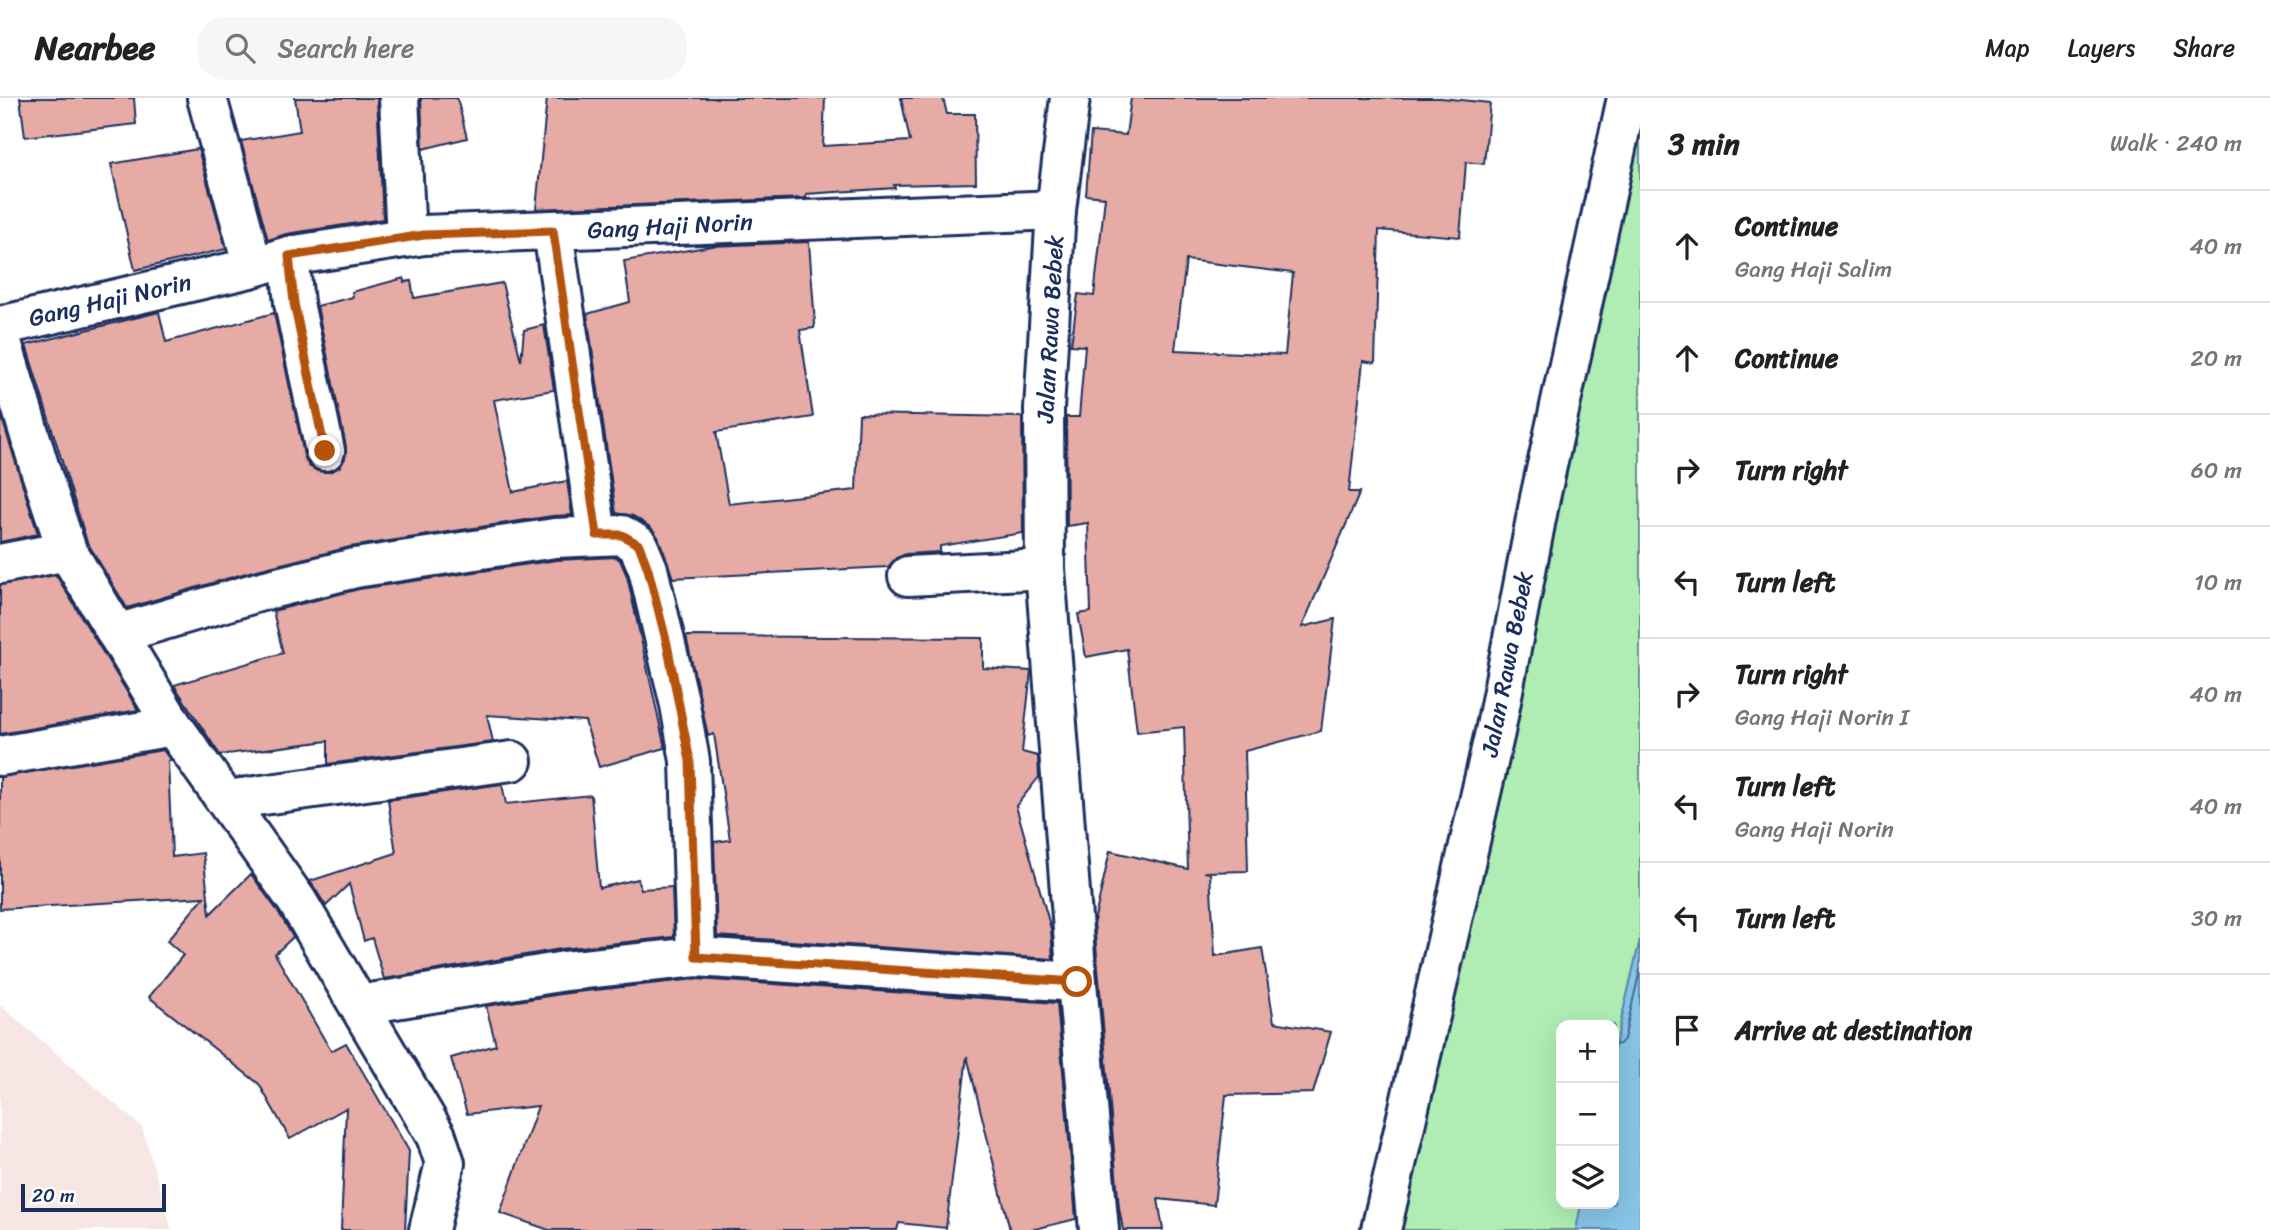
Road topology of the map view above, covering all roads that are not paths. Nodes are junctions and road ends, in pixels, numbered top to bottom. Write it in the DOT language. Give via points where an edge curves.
graph roads {
  1 [pos="207,98"];
  2 [pos="399,98"];
  3 [pos="1070,98"];
  4 [pos="1627,98"];
  5 [pos="1056,210"];
  6 [pos="553,231"];
  7 [pos="406,238"];
  8 [pos="289,256"];
  9 [pos="253,267"];
  10 [pos="0,326"];
  11 [pos="0,336"];
  12 [pos="325,451"];
  13 [pos="597,535"];
  14 [pos="67,551"];
  15 [pos="0,565"];
  16 [pos="1045,569"];
  17 [pos="908,576"];
  18 [pos="117,634"];
  19 [pos="173,726"];
  20 [pos="0,756"];
  21 [pos="512,761"];
  22 [pos="226,800"];
  23 [pos="696,957"];
  24 [pos="1077,982"];
  25 [pos="359,1006"];
  26 [pos="429,1230"];
  27 [pos="1099,1230"];
  28 [pos="1381,1230"];
  1 -- 9 [label="street"];
  2 -- 7 [label="street"];
  3 -- 5 [label="street, Jalan Rawa Bebek"];
  4 -- 28 [label="street, Jalan Rawa Bebek" via="1540,498 1495,732"];
  5 -- 6 [label="street, Gang Haji Norin"];
  5 -- 16 [label="street, Jalan Rawa Bebek" via="1044,409"];
  6 -- 7 [label="street, Gang Haji Norin"];
  6 -- 13 [label="street"];
  7 -- 8 [label="street, Gang Haji Norin"];
  8 -- 9 [label="street, Gang Haji Norin"];
  8 -- 12 [label="street" via="294,303"];
  9 -- 10 [label="street, Gang Haji Norin"];
  11 -- 14 [label="street"];
  13 -- 18 [label="street" via="355,568"];
  13 -- 23 [label="street" via="622,535 639,545 667,644 690,761"];
  14 -- 15 [label="street"];
  14 -- 18 [label="street"];
  16 -- 17 [label="street"];
  16 -- 24 [label="street, Jalan Rawa Bebek"];
  18 -- 19 [label="street"];
  19 -- 20 [label="street"];
  19 -- 22 [label="street"];
  21 -- 22 [label="street"];
  22 -- 25 [label="street" via="297,901"];
  23 -- 24 [label="street"];
  23 -- 25 [label="street" via="565,971"];
  24 -- 27 [label="street, Jalan Rawa Bebek"];
  25 -- 26 [label="street" via="436,1136 445,1163"];
}
